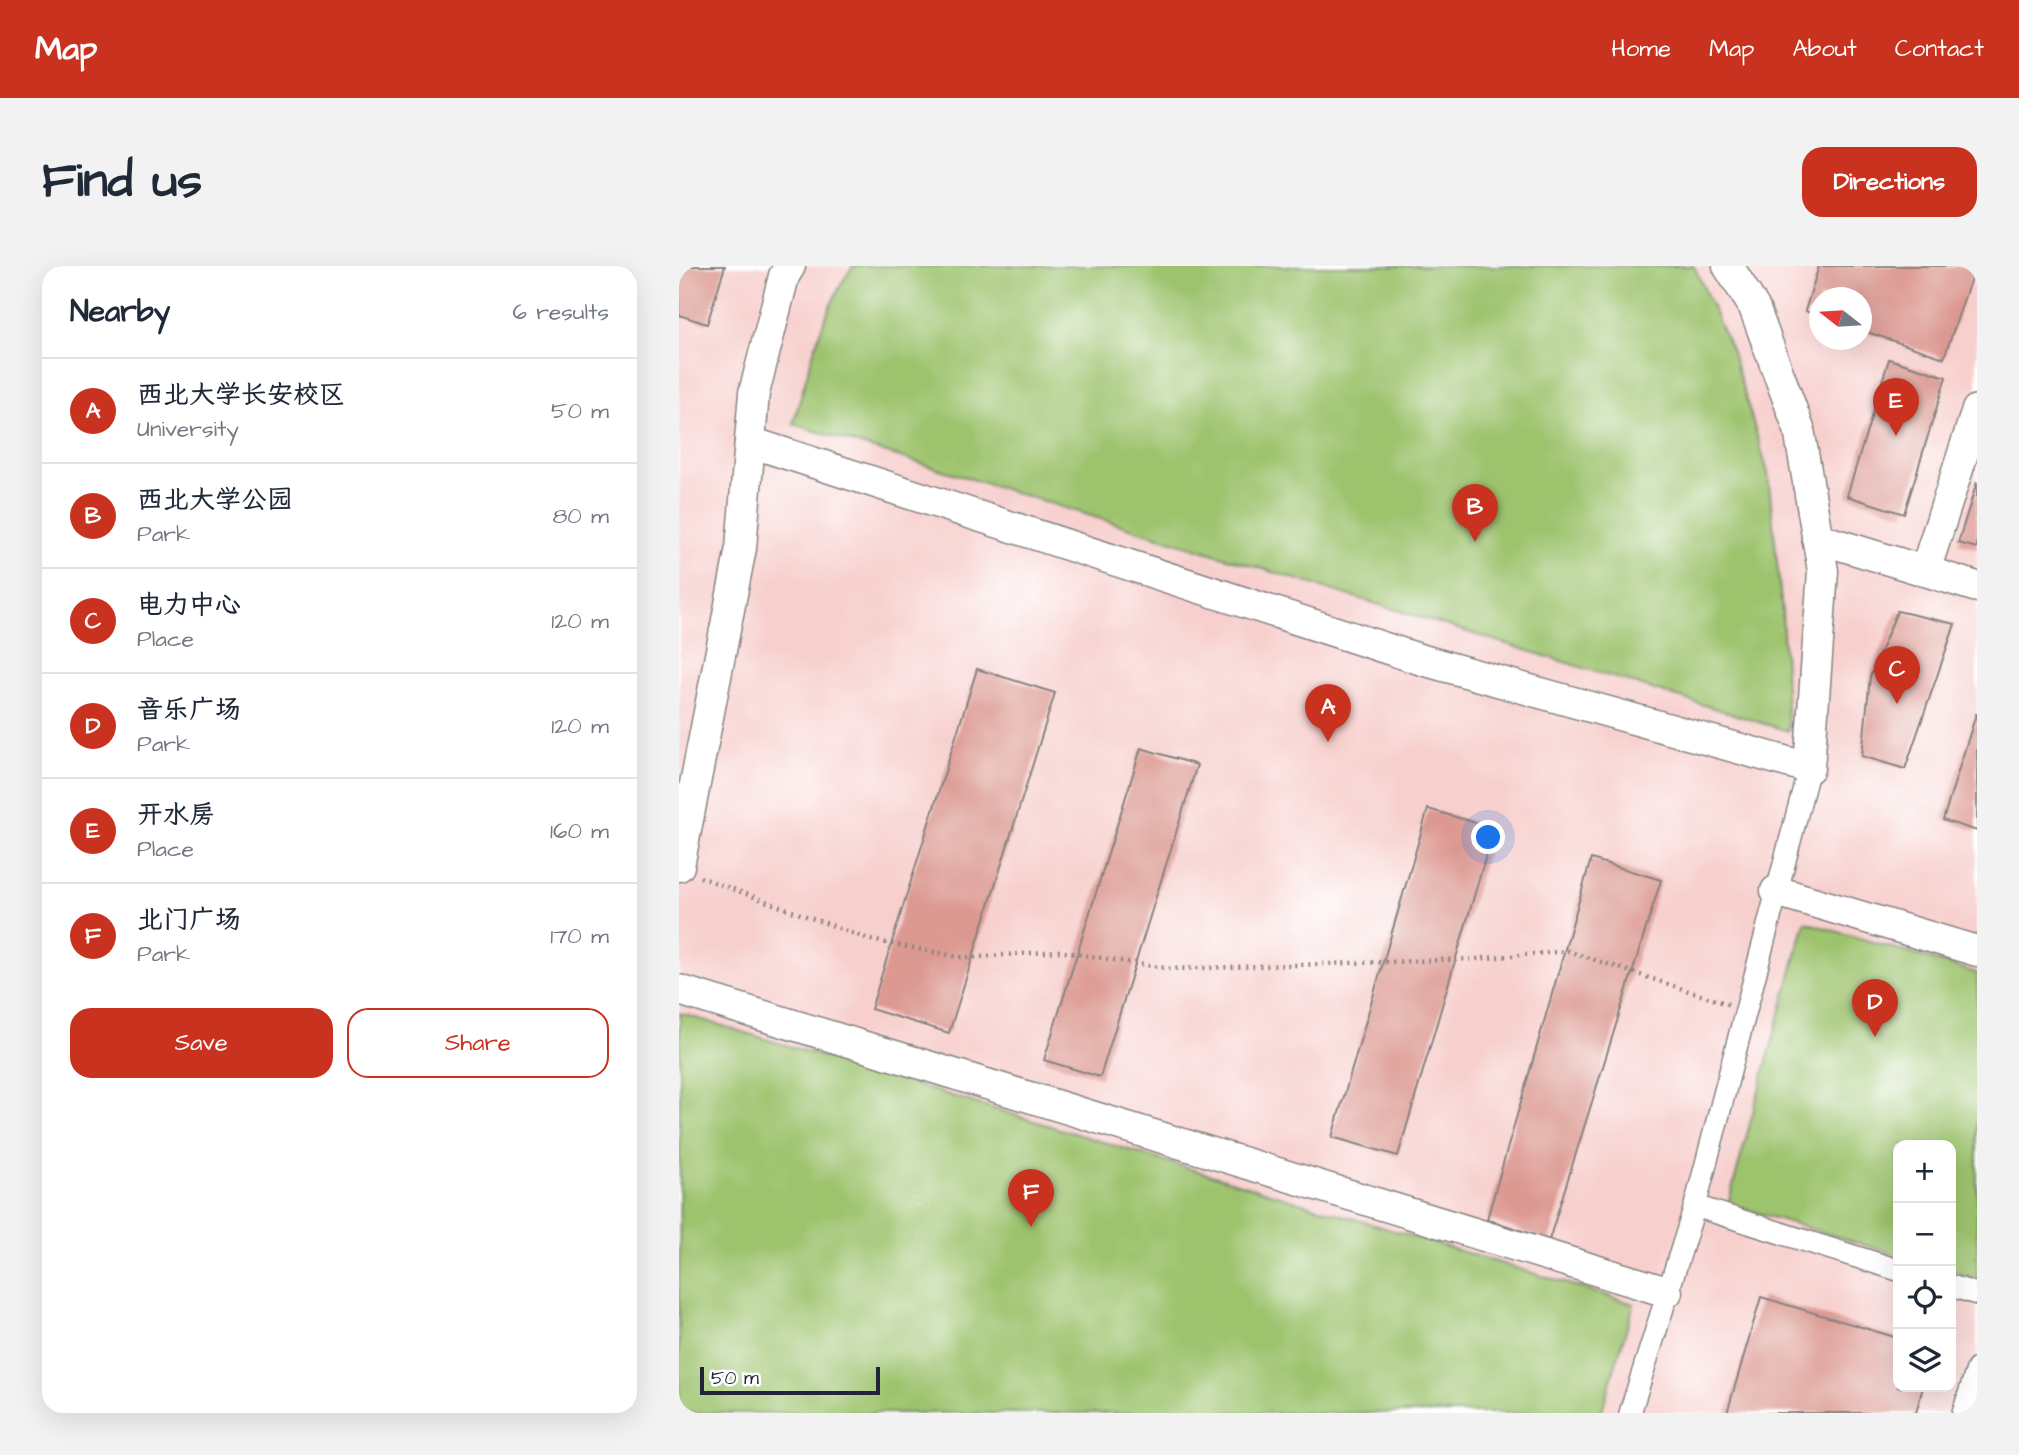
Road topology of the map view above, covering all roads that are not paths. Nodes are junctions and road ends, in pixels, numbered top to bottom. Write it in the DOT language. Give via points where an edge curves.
graph roads {
  1 [pos="790,266"];
  2 [pos="1728,266"];
  3 [pos="1977,410"];
  4 [pos="750,442"];
  5 [pos="1817,538"];
  6 [pos="1925,571"];
  7 [pos="1977,587"];
  8 [pos="1809,768"];
  9 [pos="685,870"];
  10 [pos="1776,891"];
  11 [pos="1977,951"];
  12 [pos="679,990"];
  13 [pos="1695,1206"];
  14 [pos="1893,1268"];
  15 [pos="1956,1288"];
  16 [pos="1667,1292"];
  17 [pos="1977,1294"];
  18 [pos="1977,1369"];
  19 [pos="1630,1413"];
  20 [pos="1963,1413"];
  1 -- 4 [label="street" via="754,393"];
  2 -- 5 [label="street" via="1755,307 1799,429"];
  3 -- 6 [label="street"];
  4 -- 8 [label="street" via="1419,659"];
  4 -- 9 [label="street" via="741,548"];
  5 -- 6 [label="street"];
  5 -- 8 [label="street" via="1822,570"];
  6 -- 7 [label="street"];
  8 -- 10 [label="street"];
  10 -- 11 [label="street"];
  10 -- 13 [label="street"];
  12 -- 16 [label="street"];
  13 -- 14 [label="street"];
  13 -- 16 [label="street"];
  15 -- 17 [label="street"];
  16 -- 19 [label="street"];
  18 -- 20 [label="street"];
}
